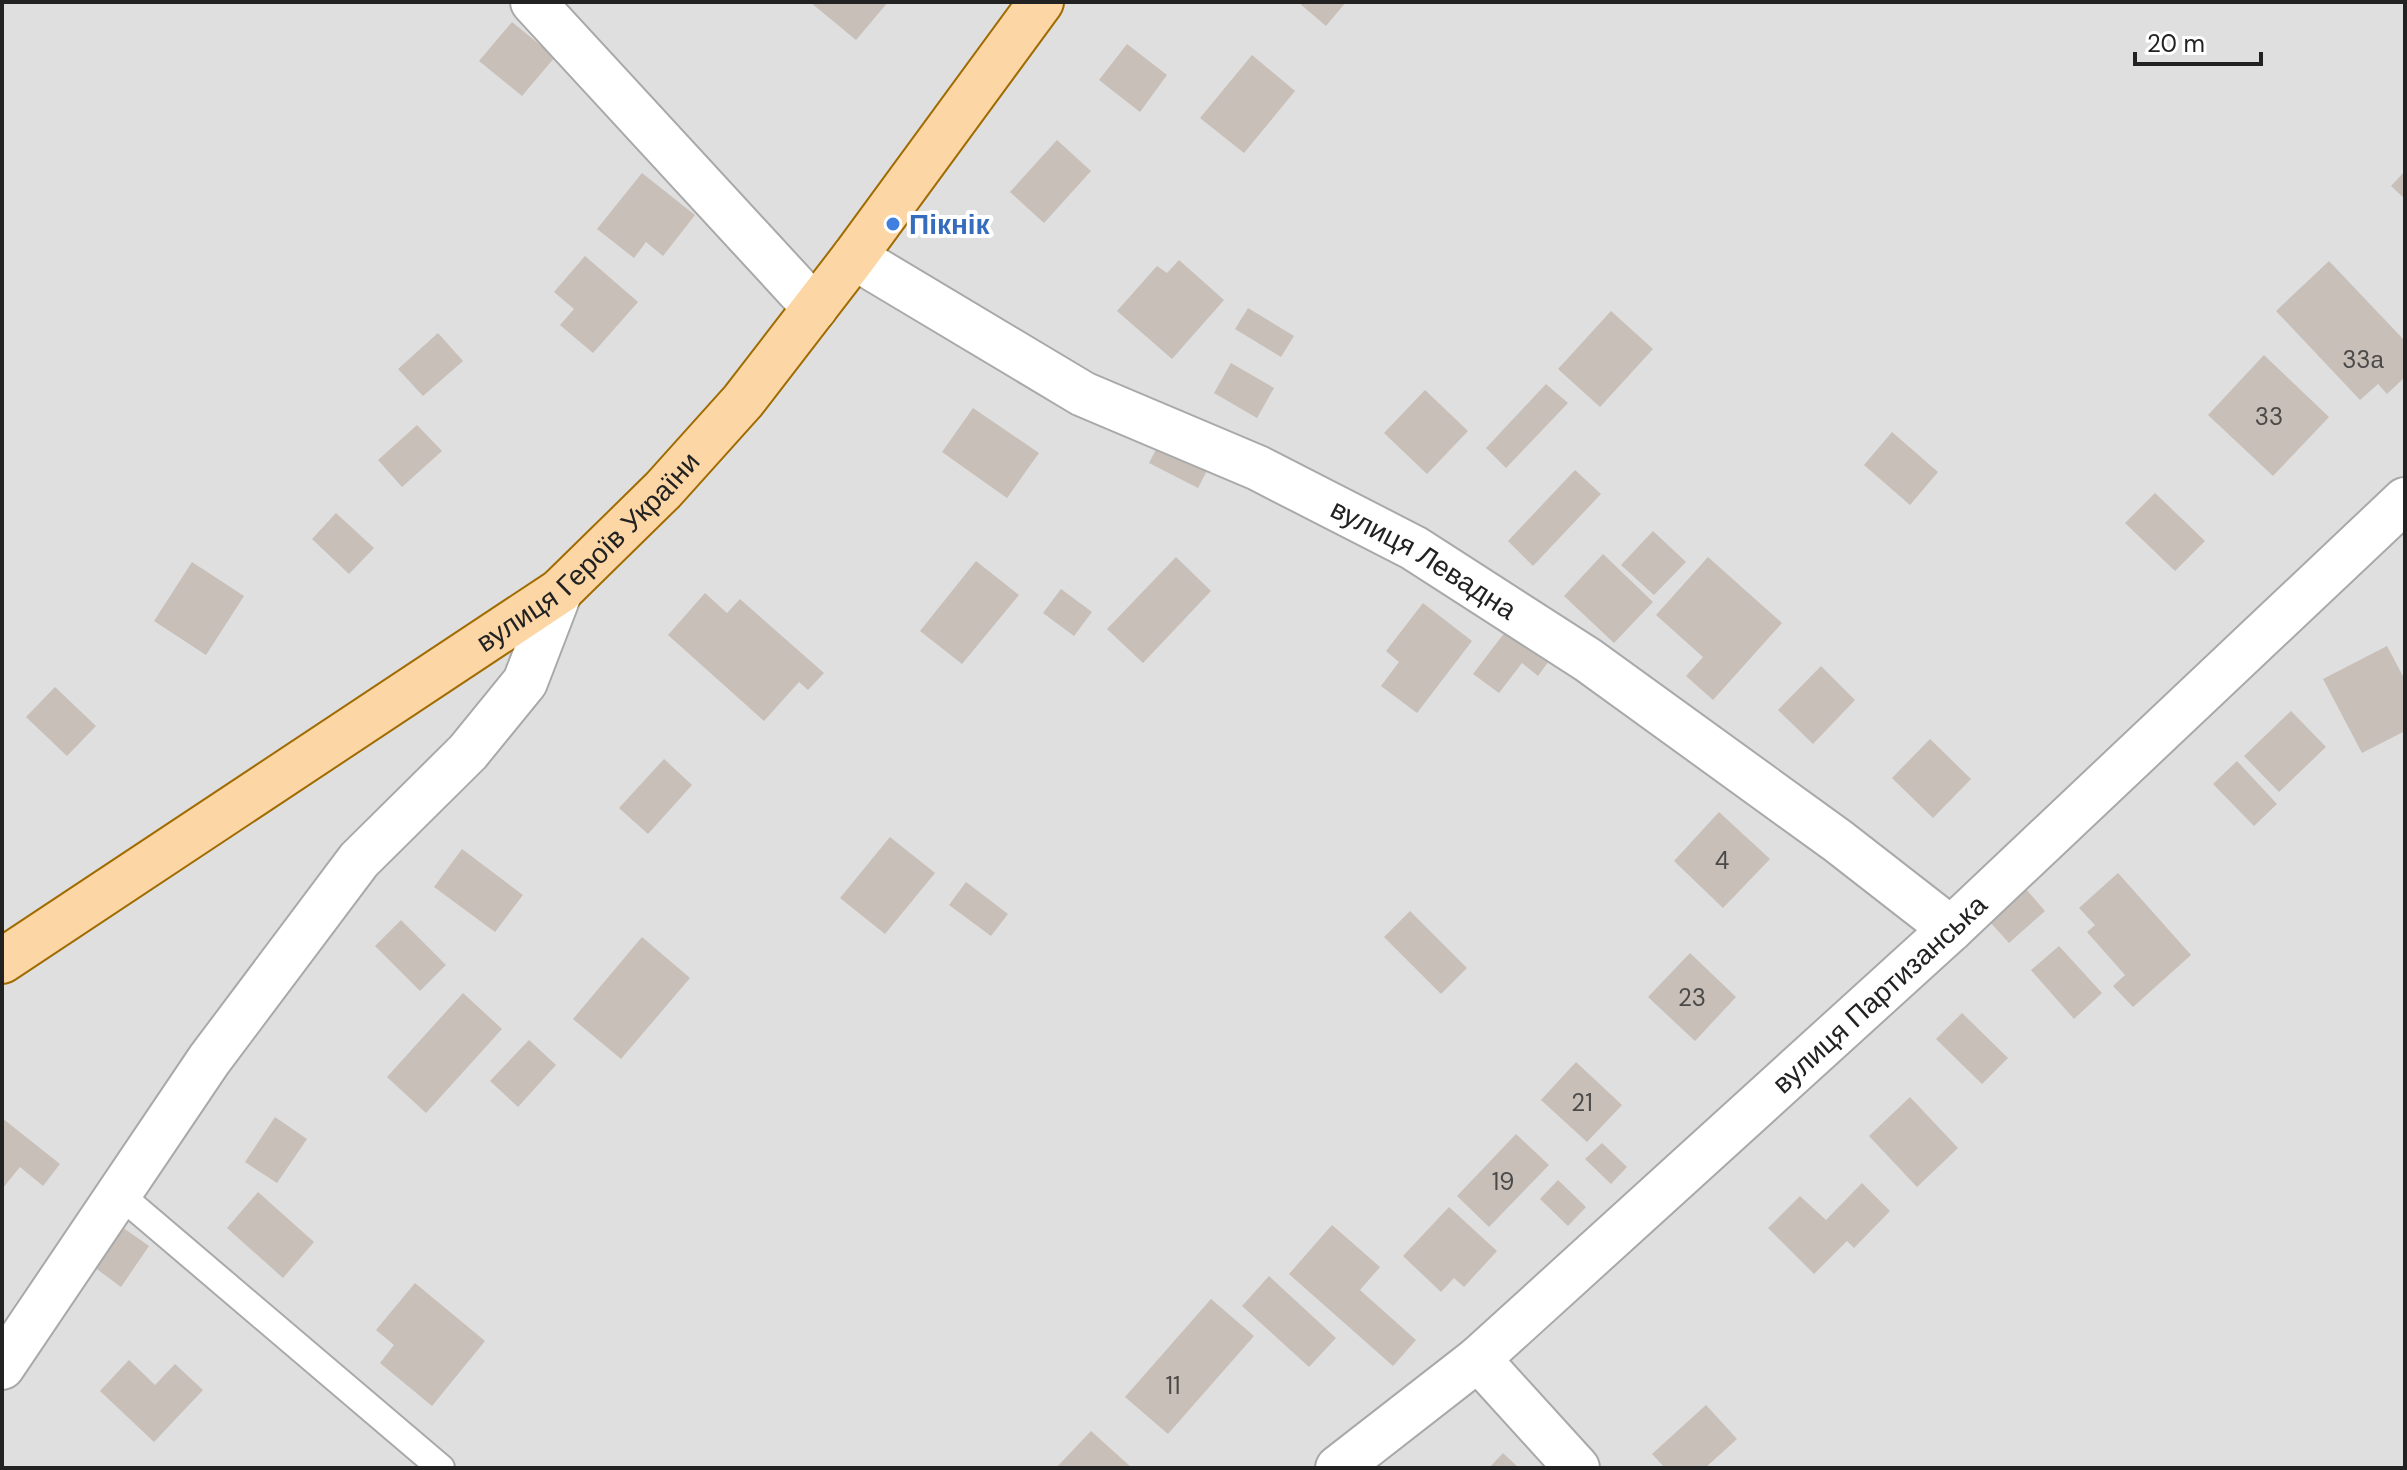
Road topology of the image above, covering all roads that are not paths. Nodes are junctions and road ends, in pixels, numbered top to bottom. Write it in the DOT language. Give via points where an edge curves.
graph roads {
  1 [pos="533,2"];
  2 [pos="1041,2"];
  3 [pos="854,257"];
  4 [pos="815,308"];
  5 [pos="2405,500"];
  6 [pos="560,591"];
  7 [pos="1951,929"];
  8 [pos="2,961"];
  9 [pos="119,1194"];
  10 [pos="1478,1359"];
  11 [pos="2,1367"];
  12 [pos="441,1468"];
  13 [pos="1338,1468"];
  14 [pos="1577,1468"];
  1 -- 4 [label="street"];
  2 -- 3 [label="main road, вулиця Героїв України"];
  3 -- 4 [label="main road, вулиця Героїв України"];
  3 -- 7 [label="street, вулиця Левадна" via="1083,394 1258,468 1414,548 1588,660"];
  4 -- 6 [label="main road, вулиця Героїв України" via="683,468"];
  5 -- 7 [label="street, вулиця Партизанська"];
  6 -- 8 [label="main road, вулиця Героїв України"];
  6 -- 9 [label="street" via="525,682 468,752 359,860 209,1060"];
  7 -- 10 [label="street, вулиця Партизанська"];
  9 -- 11 [label="street"];
  9 -- 12 [label="lane"];
  10 -- 13 [label="street, вулиця Партизанська"];
  10 -- 14 [label="street"];
}
